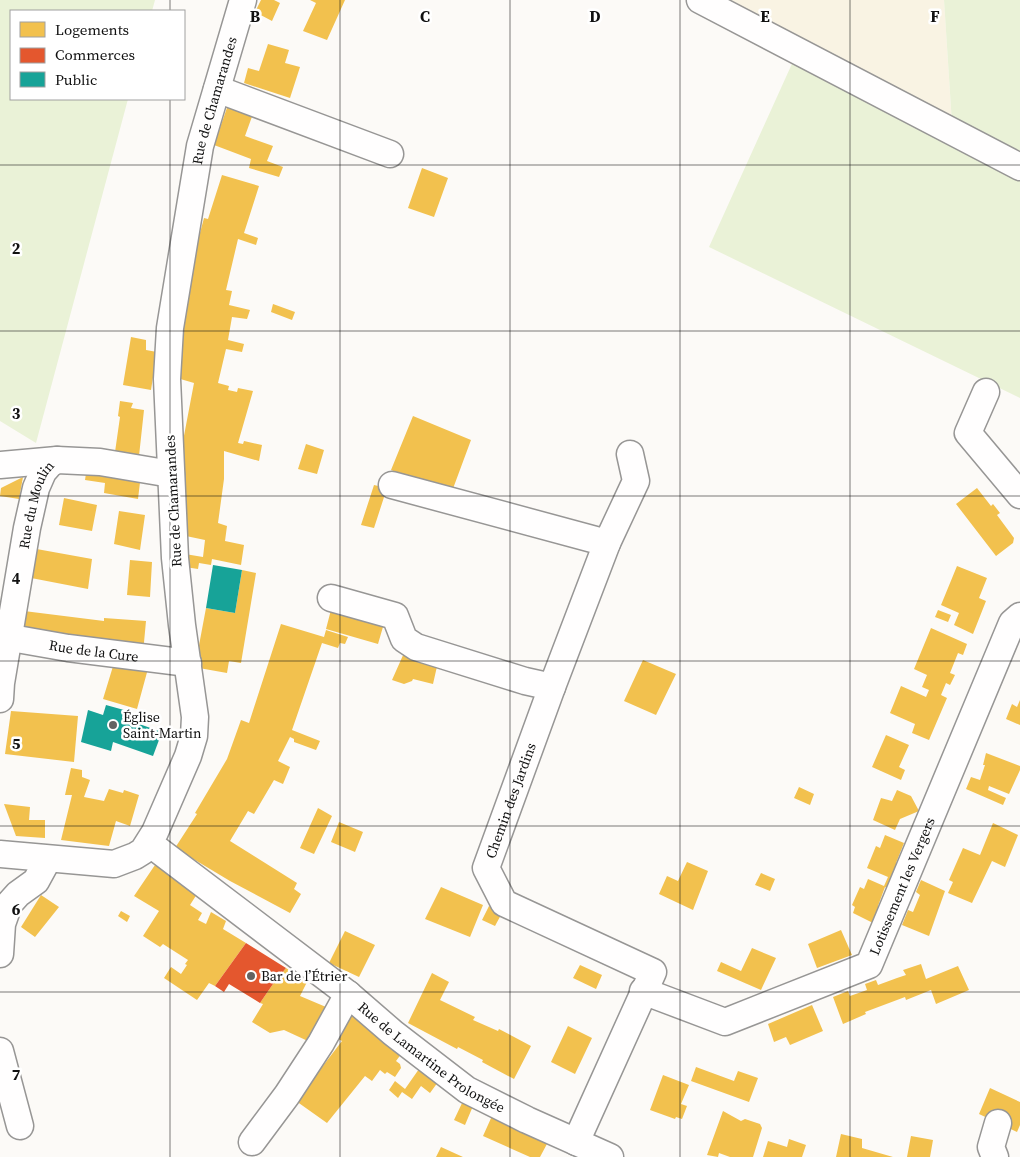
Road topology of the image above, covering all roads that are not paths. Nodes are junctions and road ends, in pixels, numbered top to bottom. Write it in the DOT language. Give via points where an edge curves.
graph roads {
  1 [pos="243,0"];
  2 [pos="700,0"];
  3 [pos="216,89"];
  4 [pos="390,154"];
  5 [pos="1020,167"];
  6 [pos="986,392"];
  7 [pos="630,454"];
  8 [pos="57,460"];
  9 [pos="0,465"];
  10 [pos="171,474"];
  11 [pos="392,485"];
  12 [pos="1020,495"];
  13 [pos="607,543"];
  14 [pos="331,598"];
  15 [pos="1020,616"];
  16 [pos="4,637"];
  17 [pos="188,663"];
  18 [pos="552,687"];
  19 [pos="0,698"];
  20 [pos="149,843"];
  21 [pos="1,851"];
  22 [pos="48,859"];
  23 [pos="0,954"];
  24 [pos="643,991"];
  25 [pos="348,994"];
  26 [pos="0,1051"];
  27 [pos="998,1123"];
  28 [pos="20,1126"];
  29 [pos="252,1142"];
  30 [pos="576,1142"];
  31 [pos="610,1157"];
  32 [pos="995,1157"];
  1 -- 3 [label="street, Rue de Chamarandes"];
  2 -- 5 [label="street"];
  3 -- 4 [label="street"];
  3 -- 10 [label="street, Rue de Chamarandes" via="200,146 170,328 167,379"];
  6 -- 12 [label="street" via="968,433"];
  7 -- 13 [label="street, Chemin des Jardins" via="636,481"];
  8 -- 9 [label="street"];
  8 -- 10 [label="street, Rue du Moulin" via="100,462"];
  8 -- 16 [label="street, Rue du Moulin" via="43,472 36,488"];
  10 -- 17 [label="street, Rue de Chamarandes" via="175,558"];
  11 -- 13 [label="street"];
  13 -- 18 [label="street, Chemin des Jardins"];
  14 -- 18 [label="street" via="395,616 404,639 416,647"];
  15 -- 24 [label="street, Lotissement les Vergers" via="1012,623 870,965 725,1022"];
  16 -- 17 [label="street, Rue de la Cure"];
  16 -- 19 [label="street, Rue du Moulin"];
  17 -- 20 [label="street, Rue de Chamarandes" via="195,717 194,736"];
  18 -- 24 [label="street, Chemin des Jardins" via="486,868 504,903 653,972"];
  20 -- 22 [label="street, Rue de Chamarandes" via="135,856 114,864"];
  20 -- 25 [label="street, Rue de Lamartine Prolongée"];
  21 -- 22 [label="street, Rue de Chamarandes"];
  22 -- 23 [label="street" via="36,882 9,904 2,924"];
  24 -- 30 [label="street, Chemin des Jardins"];
  25 -- 29 [label="street" via="288,1095"];
  25 -- 30 [label="street, Rue de Lamartine Prolongée" via="467,1090"];
  26 -- 28 [label="street"];
  27 -- 32 [label="street" via="991,1148"];
  30 -- 31 [label="street, Rue de Lamartine Prolongée"];
}
